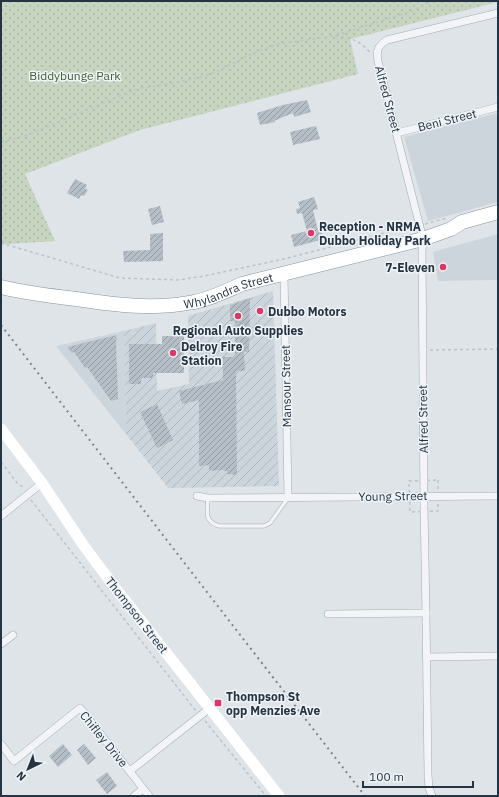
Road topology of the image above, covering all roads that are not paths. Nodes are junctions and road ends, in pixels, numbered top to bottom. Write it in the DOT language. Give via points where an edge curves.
graph roads {
  1 [pos="498,13"];
  2 [pos="498,108"];
  3 [pos="397,133"];
  4 [pos="498,212"];
  5 [pos="498,222"];
  6 [pos="452,223"];
  7 [pos="423,239"];
  8 [pos="284,274"];
  9 [pos="1,287"];
  10 [pos="1,429"];
  11 [pos="42,483"];
  12 [pos="197,496"];
  13 [pos="424,496"];
  14 [pos="498,496"];
  15 [pos="208,498"];
  16 [pos="288,498"];
  17 [pos="1,516"];
  18 [pos="426,613"];
  19 [pos="328,614"];
  20 [pos="13,635"];
  21 [pos="1,644"];
  22 [pos="498,656"];
  23 [pos="426,657"];
  24 [pos="210,708"];
  25 [pos="1,744"];
  26 [pos="130,771"];
  27 [pos="143,789"];
  28 [pos="134,796"];
  29 [pos="149,796"];
  30 [pos="280,796"];
  31 [pos="432,796"];
  1 -- 3 [label="street, Alfred Street" via="383,43 377,54 378,61"];
  2 -- 3 [label="street, Beni Street"];
  3 -- 7 [label="street, Alfred Street"];
  4 -- 6 [label="highway, Whylandra Street"];
  5 -- 6 [label="highway, Whylandra Street" via="464,230"];
  6 -- 7 [label="highway, Whylandra Street"];
  7 -- 8 [label="highway, Whylandra Street"];
  7 -- 13 [label="street, Alfred Street"];
  8 -- 9 [label="highway, Whylandra Street" via="242,284 194,302 158,306 104,303"];
  8 -- 16 [label="street, Mansour Street"];
  10 -- 11 [label="street, Thompson Street"];
  11 -- 17 [label="street"];
  11 -- 24 [label="street, Thompson Street" via="84,546"];
  12 -- 15 [label="street, Young Street"];
  13 -- 14 [label="street, Young Street"];
  13 -- 16 [label="street, Young Street"];
  13 -- 18 [label="street, Alfred Street"];
  15 -- 16 [label="street, Young Street"];
  15 -- 16 [label="lane" via="208,518 215,525 264,526 270,523"];
  18 -- 19 [label="street"];
  18 -- 23 [label="street, Alfred Street"];
  20 -- 21 [label="street"];
  22 -- 23 [label="street"];
  23 -- 31 [label="street, Alfred Street" via="428,775"];
  24 -- 26 [label="street"];
  24 -- 30 [label="street, Thompson Street"];
  25 -- 26 [label="street, Chifley Drive" via="14,761 80,708"];
  26 -- 27 [label="street, Chifley Drive"];
  27 -- 28 [label="street"];
  27 -- 29 [label="street, Chifley Drive"];
}
